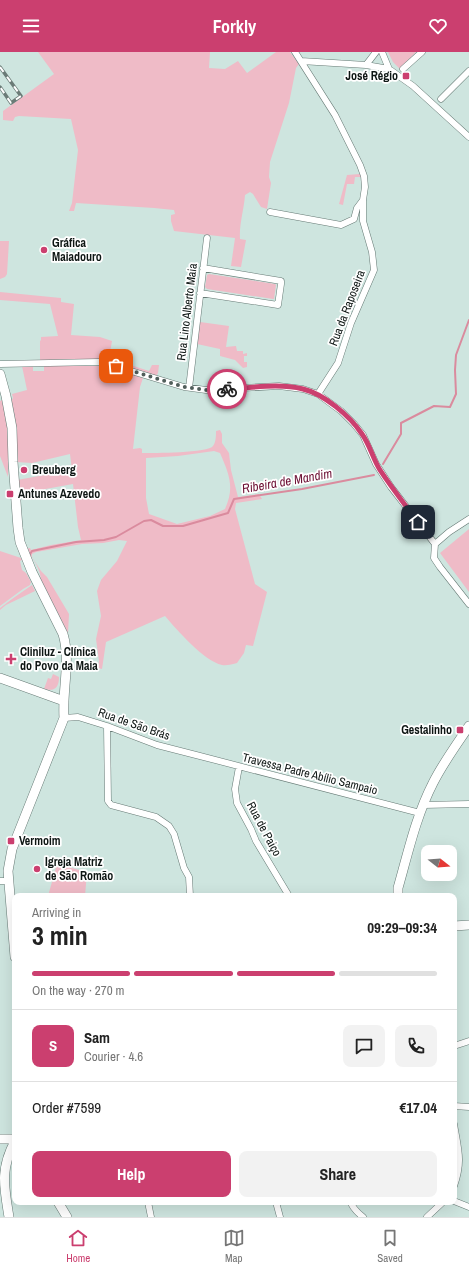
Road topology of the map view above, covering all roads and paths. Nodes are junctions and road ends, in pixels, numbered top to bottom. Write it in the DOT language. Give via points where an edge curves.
graph roads {
  1 [pos="295,52"];
  2 [pos="376,52"];
  3 [pos="382,52"];
  4 [pos="422,52"];
  5 [pos="301,61"];
  6 [pos="366,65"];
  7 [pos="390,68"];
  8 [pos="403,69"];
  9 [pos="469,71"];
  10 [pos="441,99"];
  11 [pos="469,137"];
  12 [pos="363,200"];
  13 [pos="270,212"];
  14 [pos="207,238"];
  15 [pos="203,268"];
  16 [pos="200,293"];
  17 [pos="0,364"];
  18 [pos="0,374"];
  19 [pos="189,388"];
  20 [pos="318,394"];
  21 [pos="469,518"];
  22 [pos="435,544"];
  23 [pos="469,604"];
  24 [pos="0,678"];
  25 [pos="0,685"];
  26 [pos="64,704"];
  27 [pos="64,718"];
  28 [pos="107,726"];
  29 [pos="469,726"];
  30 [pos="196,756"];
  31 [pos="238,767"];
  32 [pos="469,804"];
  33 [pos="421,809"];
  34 [pos="5,881"];
  35 [pos="190,893"];
  36 [pos="287,893"];
  37 [pos="398,893"];
  38 [pos="469,925"];
  39 [pos="457,926"];
  40 [pos="12,934"];
  41 [pos="469,1041"];
  42 [pos="457,1045"];
  43 [pos="457,1106"];
  44 [pos="469,1107"];
  45 [pos="0,1139"];
  46 [pos="12,1140"];
  47 [pos="457,1142"];
  48 [pos="12,1146"];
  49 [pos="457,1178"];
  50 [pos="2,1188"];
  51 [pos="457,1202"];
  52 [pos="60,1205"];
  53 [pos="149,1205"];
  54 [pos="277,1205"];
  55 [pos="352,1205"];
  56 [pos="440,1205"];
  57 [pos="469,1207"];
  58 [pos="9,1217"];
  59 [pos="67,1217"];
  60 [pos="151,1217"];
  61 [pos="280,1217"];
  62 [pos="363,1217"];
  63 [pos="427,1217"];
  1 -- 5 [label="street, Rua da Raposeira"];
  2 -- 6 [label="street"];
  3 -- 7 [label="street"];
  4 -- 8 [label="street"];
  5 -- 6 [label="street"];
  5 -- 12 [label="street, Rua da Raposeira" via="335,115 360,165 364,176"];
  6 -- 7 [label="street"];
  7 -- 11 [label="street"];
  9 -- 10 [label="street"];
  12 -- 13 [label="street" via="354,219 341,226"];
  12 -- 20 [label="street, Rua da Raposeira" via="363,221 374,270 351,323 338,363"];
  14 -- 15 [label="street, Rua Lino Alberto Maia"];
  15 -- 16 [label="street, Rua Lino Alberto Maia"];
  15 -- 16 [label="street" via="281,281 278,305"];
  16 -- 19 [label="street, Rua Lino Alberto Maia"];
  17 -- 19 [label="street" via="98,362"];
  18 -- 26 [label="street" via="12,428 20,542 64,639 67,657"];
  19 -- 20 [label="street" via="206,390 279,386"];
  20 -- 22 [label="street" via="342,411 363,435 376,464 391,487"];
  21 -- 22 [label="street"];
  22 -- 23 [label="street" via="434,558"];
  24 -- 26 [label="street"];
  25 -- 26 [label="street"];
  26 -- 27 [label="street"];
  27 -- 28 [label="street, Rua de São Brás" via="78,717"];
  27 -- 34 [label="street" via="12,850"];
  28 -- 30 [label="street, Rua de São Brás" via="157,745"];
  28 -- 35 [label="street" via="108,801 111,805 156,817 169,826 189,878"];
  29 -- 33 [label="street" via="437,774"];
  30 -- 31 [label="street, Travessa Padre Abílio Sampaio"];
  31 -- 33 [label="street, Travessa Padre Abílio Sampaio"];
  31 -- 36 [label="street, Rua de Paiço" via="235,789 237,803"];
  32 -- 33 [label="street, Travessa Padre Abílio Sampaio"];
  33 -- 37 [label="street"];
  34 -- 40 [label="street"];
  38 -- 39 [label="street"];
  41 -- 42 [label="street"];
  43 -- 44 [label="street"];
  45 -- 46 [label="street"];
  47 -- 49 [label="street" via="460,1159"];
  48 -- 50 [label="street" via="6,1159"];
  50 -- 58 [label="street"];
  51 -- 57 [label="street"];
  52 -- 59 [label="street"];
  53 -- 60 [label="street"];
  54 -- 61 [label="street"];
  55 -- 62 [label="street"];
  56 -- 63 [label="street"];
}
